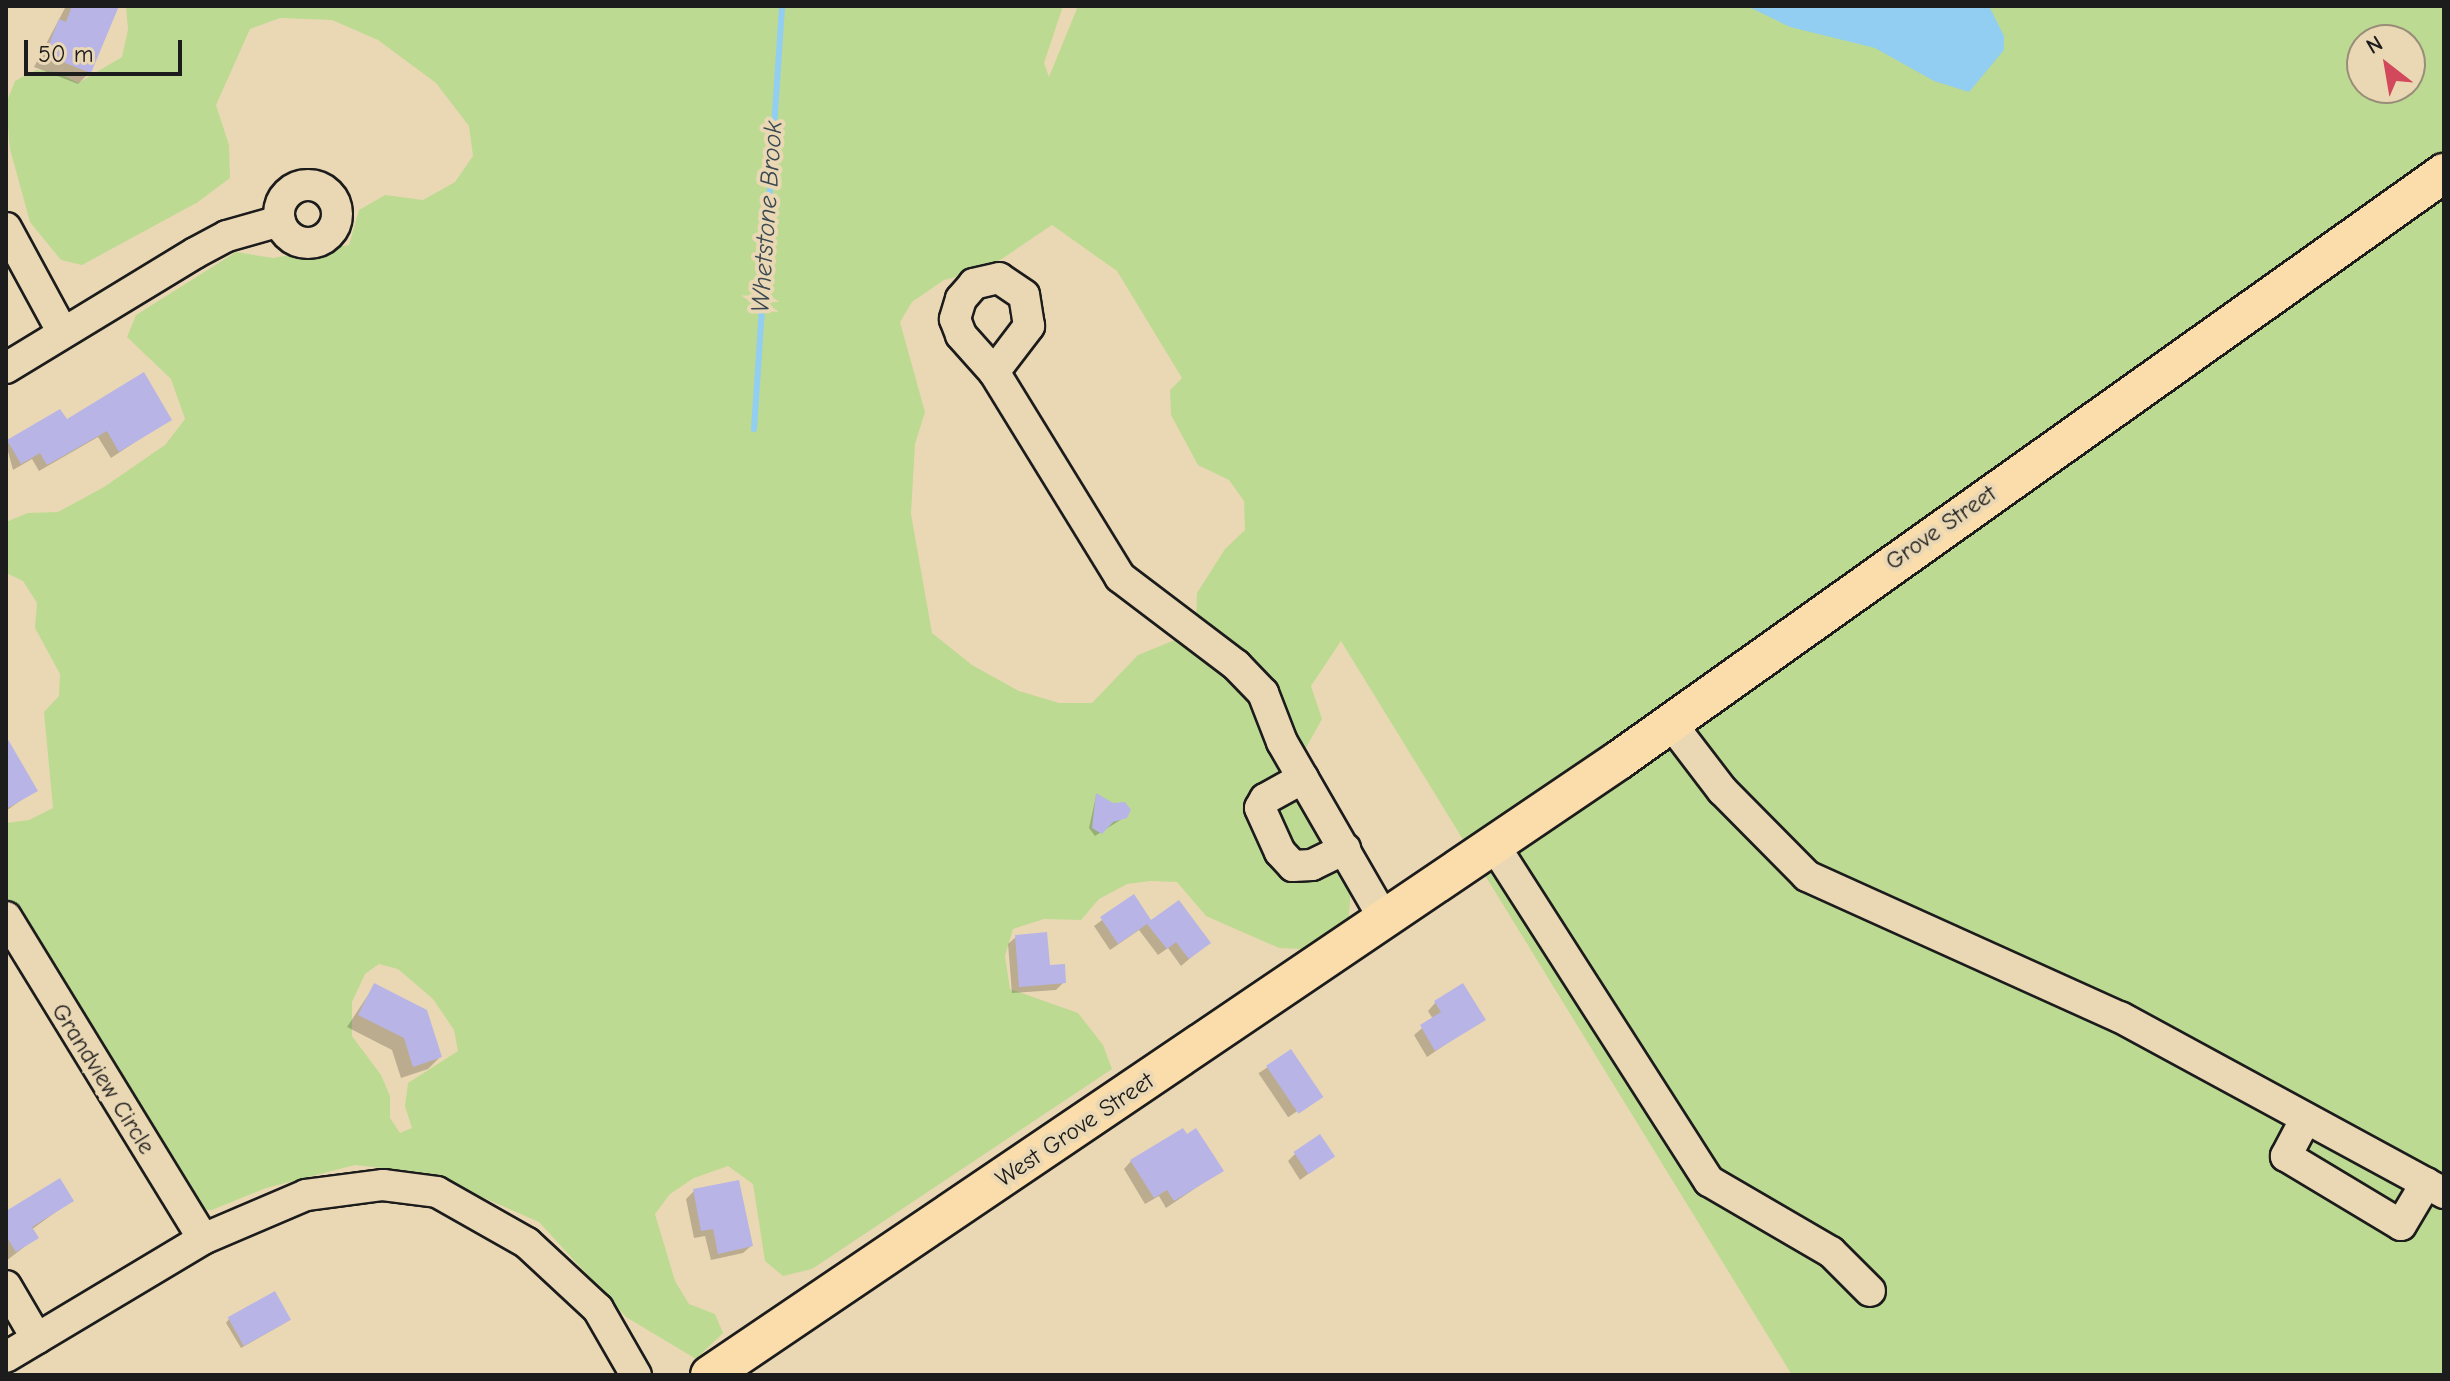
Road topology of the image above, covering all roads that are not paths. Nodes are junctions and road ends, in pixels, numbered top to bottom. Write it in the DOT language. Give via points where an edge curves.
graph roads {
  1 [pos="2444,173"];
  2 [pos="280,221"];
  3 [pos="6,228"];
  4 [pos="63,333"];
  5 [pos="6,368"];
  6 [pos="994,372"];
  7 [pos="1670,722"];
  8 [pos="1303,778"];
  9 [pos="1494,845"];
  10 [pos="1345,849"];
  11 [pos="1438,882"];
  12 [pos="6,917"];
  13 [pos="1384,919"];
  14 [pos="2305,1120"];
  15 [pos="2435,1188"];
  16 [pos="203,1239"];
  17 [pos="6,1286"];
  18 [pos="1870,1291"];
  19 [pos="37,1339"];
  20 [pos="6,1357"];
  21 [pos="636,1375"];
  22 [pos="710,1375"];
  1 -- 7 [label="main road, Grove Street"];
  2 -- 4 [label="street" via="227,236"];
  3 -- 4 [label="street"];
  4 -- 5 [label="street"];
  6 -- 8 [label="street" via="1120,577 1236,665 1263,693"];
  7 -- 9 [label="main road, Grove Street"];
  7 -- 14 [label="street" via="1722,790 1807,876 2120,1017"];
  8 -- 10 [label="street"];
  8 -- 10 [label="street" via="1265,799 1260,808 1280,852 1293,866 1312,865"];
  9 -- 11 [label="main road, Grove Street"];
  9 -- 18 [label="street" via="1709,1181 1831,1252"];
  10 -- 13 [label="street"];
  11 -- 13 [label="main road, West Grove Street"];
  12 -- 16 [label="street, Grandview Circle"];
  13 -- 22 [label="main road, West Grove Street"];
  14 -- 15 [label="street"];
  14 -- 15 [label="street" via="2286,1156 2401,1225"];
  16 -- 19 [label="street"];
  16 -- 21 [label="street" via="306,1195 383,1185 437,1192 537,1252 598,1309"];
  17 -- 19 [label="street"];
  19 -- 20 [label="street"];
}
